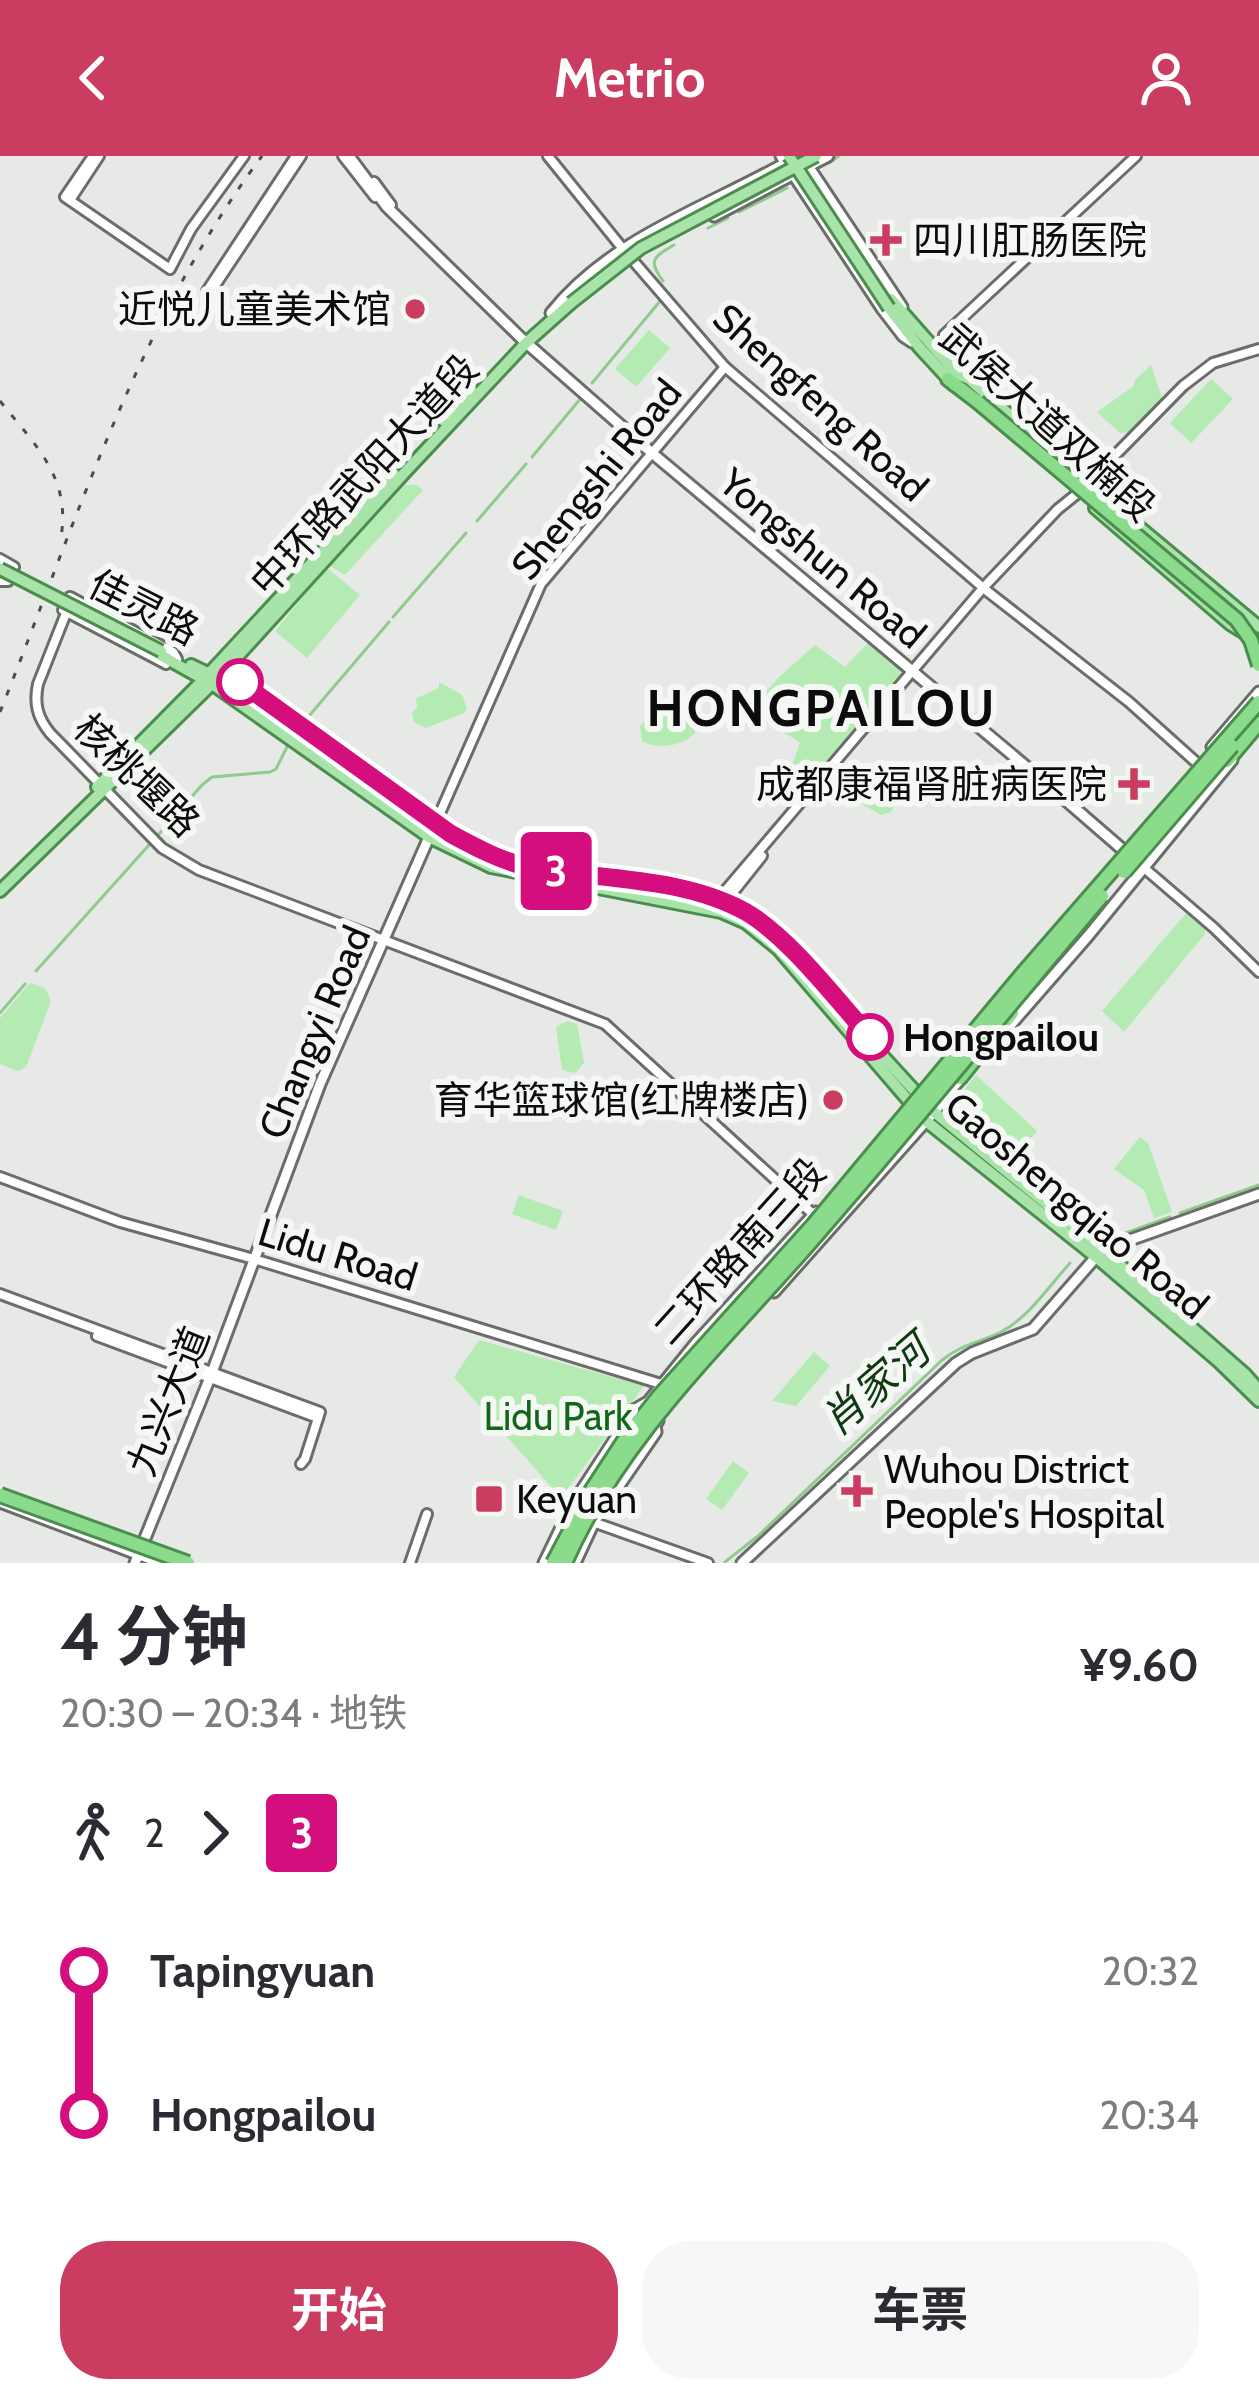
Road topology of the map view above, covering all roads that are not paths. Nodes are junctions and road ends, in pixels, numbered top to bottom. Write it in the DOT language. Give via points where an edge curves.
graph roads {
  1 [pos="96,156"];
  2 [pos="242,156"];
  3 [pos="298,156"];
  4 [pos="349,156"];
  5 [pos="548,156"];
  6 [pos="828,156"];
  7 [pos="1133,156"];
  8 [pos="798,158"];
  9 [pos="1116,170"];
  10 [pos="793,176"];
  11 [pos="389,206"];
  12 [pos="623,248"];
  13 [pos="633,260"];
  14 [pos="209,292"];
  15 [pos="552,316"];
  16 [pos="919,338"];
  17 [pos="526,339"];
  18 [pos="1259,352"];
  19 [pos="941,358"];
  20 [pos="725,367"];
  21 [pos="953,377"];
  22 [pos="979,400"];
  23 [pos="654,451"];
  24 [pos="1084,489"];
  25 [pos="0,559"];
  26 [pos="0,574"];
  27 [pos="985,590"];
  28 [pos="63,611"];
  29 [pos="1259,629"];
  30 [pos="1259,642"];
  31 [pos="176,661"];
  32 [pos="1259,665"];
  33 [pos="915,673"];
  34 [pos="211,679"];
  35 [pos="1259,692"];
  36 [pos="1259,702"];
  37 [pos="1259,713"];
  38 [pos="1259,726"];
  39 [pos="1198,764"];
  40 [pos="104,786"];
  41 [pos="1184,804"];
  42 [pos="430,834"];
  43 [pos="1125,848"];
  44 [pos="1143,867"];
  45 [pos="0,887"];
  46 [pos="1102,896"];
  47 [pos="719,907"];
  48 [pos="386,939"];
  49 [pos="1259,972"];
  50 [pos="960,1078"];
  51 [pos="913,1098"];
  52 [pos="930,1116"];
  53 [pos="0,1177"];
  54 [pos="1259,1194"];
  55 [pos="814,1215"];
  56 [pos="1100,1254"];
  57 [pos="254,1259"];
  58 [pos="0,1296"];
  59 [pos="212,1375"];
  60 [pos="661,1384"];
  61 [pos="1259,1390"];
  62 [pos="1259,1401"];
  63 [pos="648,1402"];
  64 [pos="317,1414"];
  65 [pos="655,1424"];
  66 [pos="3,1499"];
  67 [pos="427,1514"];
  68 [pos="564,1519"];
  69 [pos="594,1522"];
  70 [pos="138,1556"];
  71 [pos="159,1557"];
  72 [pos="183,1563"];
  73 [pos="410,1563"];
  74 [pos="560,1563"];
  75 [pos="708,1563"];
  76 [pos="742,1563"];
  1 -- 2 [label="street" via="68,199 168,268"];
  3 -- 14 [label="street"];
  4 -- 11 [label="main road, Yongshun Road"];
  4 -- 11 [label="street"];
  5 -- 12 [label="street, Shengfeng Road"];
  6 -- 8 [label="main road"];
  7 -- 9 [label="street"];
  8 -- 10 [label="main road"];
  8 -- 10 [label="main road"];
  8 -- 12 [label="main road"];
  8 -- 15 [label="main road, 中环路武阳大道段, bridge" via="641,248"];
  8 -- 16 [label="main road"];
  8 -- 16 [label="main road, 武侯大道双楠段, bridge"];
  9 -- 16 [label="street" via="942,332"];
  9 -- 19 [label="street" via="944,335"];
  10 -- 13 [label="main road"];
  10 -- 16 [label="main road" via="903,336"];
  11 -- 17 [label="main road, Yongshun Road"];
  12 -- 13 [label="street, Shengfeng Road"];
  12 -- 15 [label="main road" via="566,294"];
  13 -- 15 [label="main road"];
  13 -- 20 [label="street, Shengfeng Road"];
  15 -- 17 [label="main road, 中环路武阳大道段"];
  16 -- 19 [label="main road, 武侯大道双楠段"];
  16 -- 21 [label="main road, 武侯大道双楠段"];
  17 -- 23 [label="main road, Yongshun Road"];
  17 -- 34 [label="main road, 中环路武阳大道段"];
  18 -- 24 [label="street" via="1184,390"];
  19 -- 21 [label="main road, 武侯大道双楠段"];
  20 -- 23 [label="street, Shengshi Road"];
  20 -- 27 [label="street, Shengfeng Road"];
  21 -- 22 [label="highway"];
  21 -- 24 [label="main road, 武侯大道双楠段" via="966,398"];
  22 -- 29 [label="highway, bridge"];
  22 -- 32 [label="highway, bridge" via="1238,620"];
  23 -- 33 [label="main road, Yongshun Road"];
  23 -- 42 [label="street, Shengshi Road" via="541,584"];
  24 -- 27 [label="street"];
  24 -- 29 [label="main road, 武侯大道双楠段"];
  24 -- 30 [label="main road, 武侯大道双楠段"];
  25 -- 26 [label="street" via="14,570 6,583"];
  26 -- 31 [label="main road, 佳灵路, bridge"];
  27 -- 33 [label="street"];
  27 -- 39 [label="street, Shengfeng Road"];
  28 -- 31 [label="street" via="168,665"];
  28 -- 31 [label="street" via="68,596 173,652"];
  28 -- 40 [label="street, 核桃堰路" via="35,697 43,724"];
  31 -- 34 [label="main road, 佳灵路"];
  33 -- 43 [label="main road, Yongshun Road"];
  33 -- 47 [label="street"];
  34 -- 40 [label="main road, 中环路武阳大道段"];
  34 -- 42 [label="main road, 佳灵路"];
  35 -- 39 [label="main road, 二环路南三段"];
  36 -- 74 [label="highway, bridge" via="658,1396 590,1491"];
  37 -- 41 [label="highway, bridge"];
  38 -- 41 [label="highway, bridge"];
  38 -- 44 [label="main road, 二环路南三段"];
  39 -- 43 [label="main road, 二环路南三段"];
  40 -- 45 [label="main road, 中环路武阳大道段"];
  40 -- 48 [label="street, 核桃堰路" via="181,861"];
  41 -- 46 [label="highway, bridge"];
  42 -- 47 [label="main road, 佳灵路" via="491,867"];
  42 -- 48 [label="main road, Changyi Road"];
  43 -- 44 [label="main road, Yongshun Road"];
  43 -- 51 [label="main road, 二环路南三段"];
  44 -- 49 [label="street"];
  44 -- 50 [label="main road, 二环路南三段"];
  46 -- 50 [label="highway, bridge"];
  46 -- 74 [label="highway, bridge" via="676,1389"];
  47 -- 51 [label="main road, 佳灵路" via="747,915 788,946"];
  48 -- 55 [label="street, 核桃堰路" via="604,1024"];
  48 -- 57 [label="main road, Changyi Road"];
  50 -- 52 [label="main road, 二环路南三段"];
  51 -- 52 [label="main road, Gaoshengqiao Road"];
  51 -- 55 [label="main road, 二环路南三段"];
  52 -- 56 [label="main road, Gaoshengqiao Road"];
  52 -- 65 [label="main road, 二环路南三段"];
  53 -- 57 [label="street, Lidu Road"];
  54 -- 56 [label="main road"];
  55 -- 60 [label="main road, 二环路南三段"];
  56 -- 61 [label="main road, Gaoshengqiao Road"];
  56 -- 62 [label="main road, Gaoshengqiao Road"];
  56 -- 76 [label="main road" via="1036,1327 956,1363"];
  57 -- 59 [label="main road, 九兴大道"];
  57 -- 60 [label="street, Lidu Road"];
  58 -- 59 [label="street"];
  59 -- 64 [label="street"];
  59 -- 70 [label="main road, 九兴大道"];
  60 -- 63 [label="main road, 二环路南三段"];
  63 -- 68 [label="main road, 二环路南三段" via="634,1410"];
  63 -- 74 [label="highway, bridge" via="563,1534"];
  64 -- 64 [label="street" via="300,1457 301,1464 305,1459"];
  65 -- 69 [label="main road, 二环路南三段"];
  65 -- 74 [label="highway, bridge"];
  66 -- 70 [label="main road"];
  66 -- 71 [label="highway, bridge"];
  66 -- 71 [label="highway, bridge" via="56,1512"];
  67 -- 73 [label="street"];
  68 -- 69 [label="street"];
  68 -- 74 [label="main road, 二环路南三段"];
  69 -- 74 [label="main road, 二环路南三段"];
  69 -- 75 [label="street"];
  70 -- 71 [label="main road"];
  70 -- 72 [label="main road"];
  71 -- 72 [label="highway, bridge"];
}
